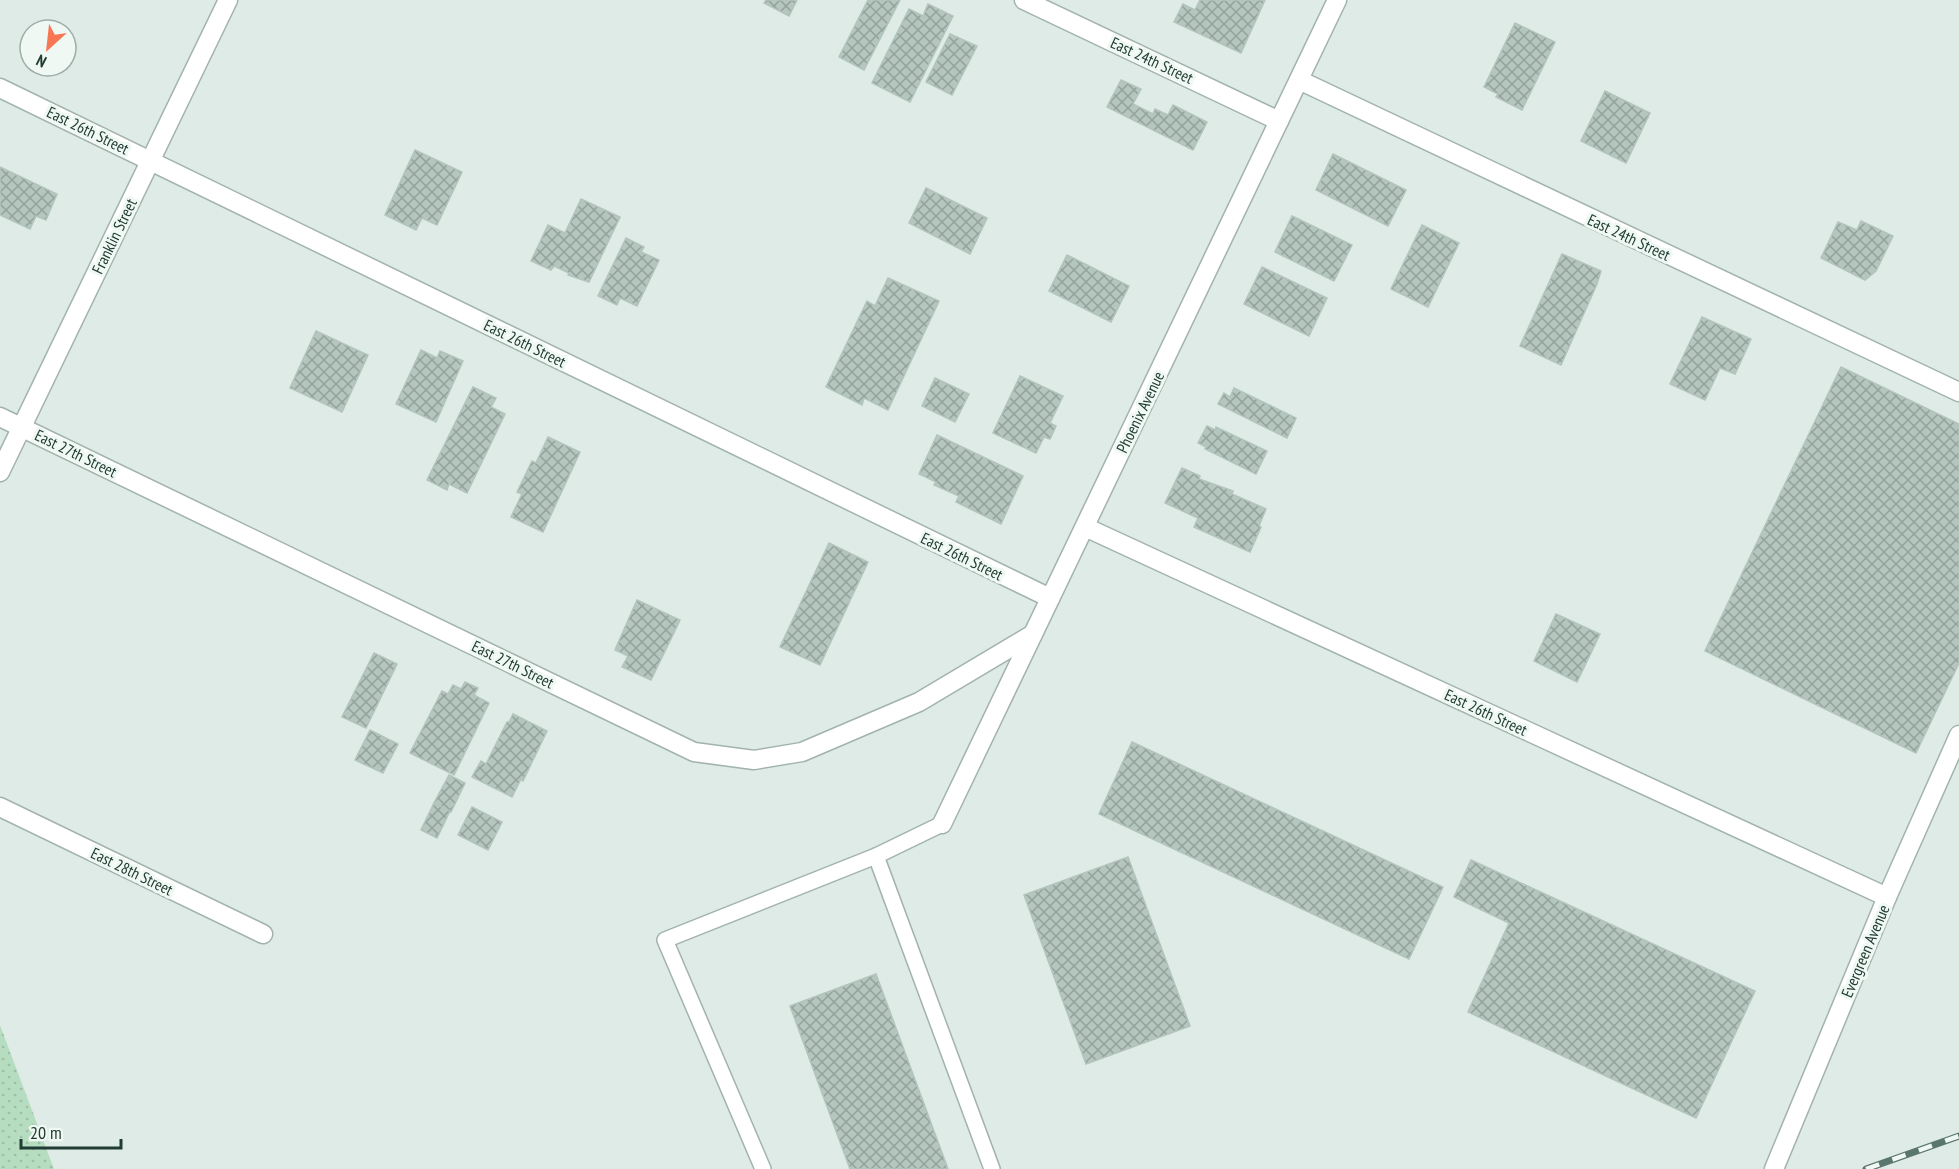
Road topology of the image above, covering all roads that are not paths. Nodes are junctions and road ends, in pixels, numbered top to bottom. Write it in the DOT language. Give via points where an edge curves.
graph roads {
  1 [pos="228,0"];
  2 [pos="1024,0"];
  3 [pos="1337,0"];
  4 [pos="1299,80"];
  5 [pos="0,88"];
  6 [pos="1280,121"];
  7 [pos="151,161"];
  8 [pos="1959,392"];
  9 [pos="0,417"];
  10 [pos="22,427"];
  11 [pos="0,472"];
  12 [pos="1085,527"];
  13 [pos="1050,598"];
  14 [pos="1033,634"];
  15 [pos="1959,735"];
  16 [pos="0,807"];
  17 [pos="942,824"];
  18 [pos="876,856"];
  19 [pos="1887,897"];
  20 [pos="263,934"];
  21 [pos="763,1169"];
  22 [pos="992,1169"];
  23 [pos="1774,1169"];
  1 -- 7 [label="street, Franklin Street"];
  2 -- 6 [label="street, East 24th Street"];
  3 -- 4 [label="street, Phoenix Avenue"];
  4 -- 6 [label="street, Phoenix Avenue"];
  4 -- 8 [label="street, East 24th Street"];
  5 -- 7 [label="street, East 26th Street"];
  6 -- 12 [label="street, Phoenix Avenue"];
  7 -- 10 [label="street, Franklin Street"];
  7 -- 13 [label="street, East 26th Street"];
  9 -- 10 [label="street, East 27th Street"];
  10 -- 11 [label="street, Franklin Street"];
  10 -- 14 [label="street, East 27th Street" via="694,752 754,760 802,752 919,702"];
  12 -- 13 [label="street, Phoenix Avenue"];
  12 -- 19 [label="street, East 26th Street"];
  13 -- 14 [label="street, Phoenix Avenue"];
  14 -- 17 [label="street, Phoenix Avenue"];
  15 -- 19 [label="street, Evergreen Avenue"];
  16 -- 20 [label="street, East 28th Street"];
  17 -- 18 [label="lane"];
  18 -- 21 [label="lane" via="665,940"];
  18 -- 22 [label="lane"];
  19 -- 23 [label="street, Evergreen Avenue"];
}
